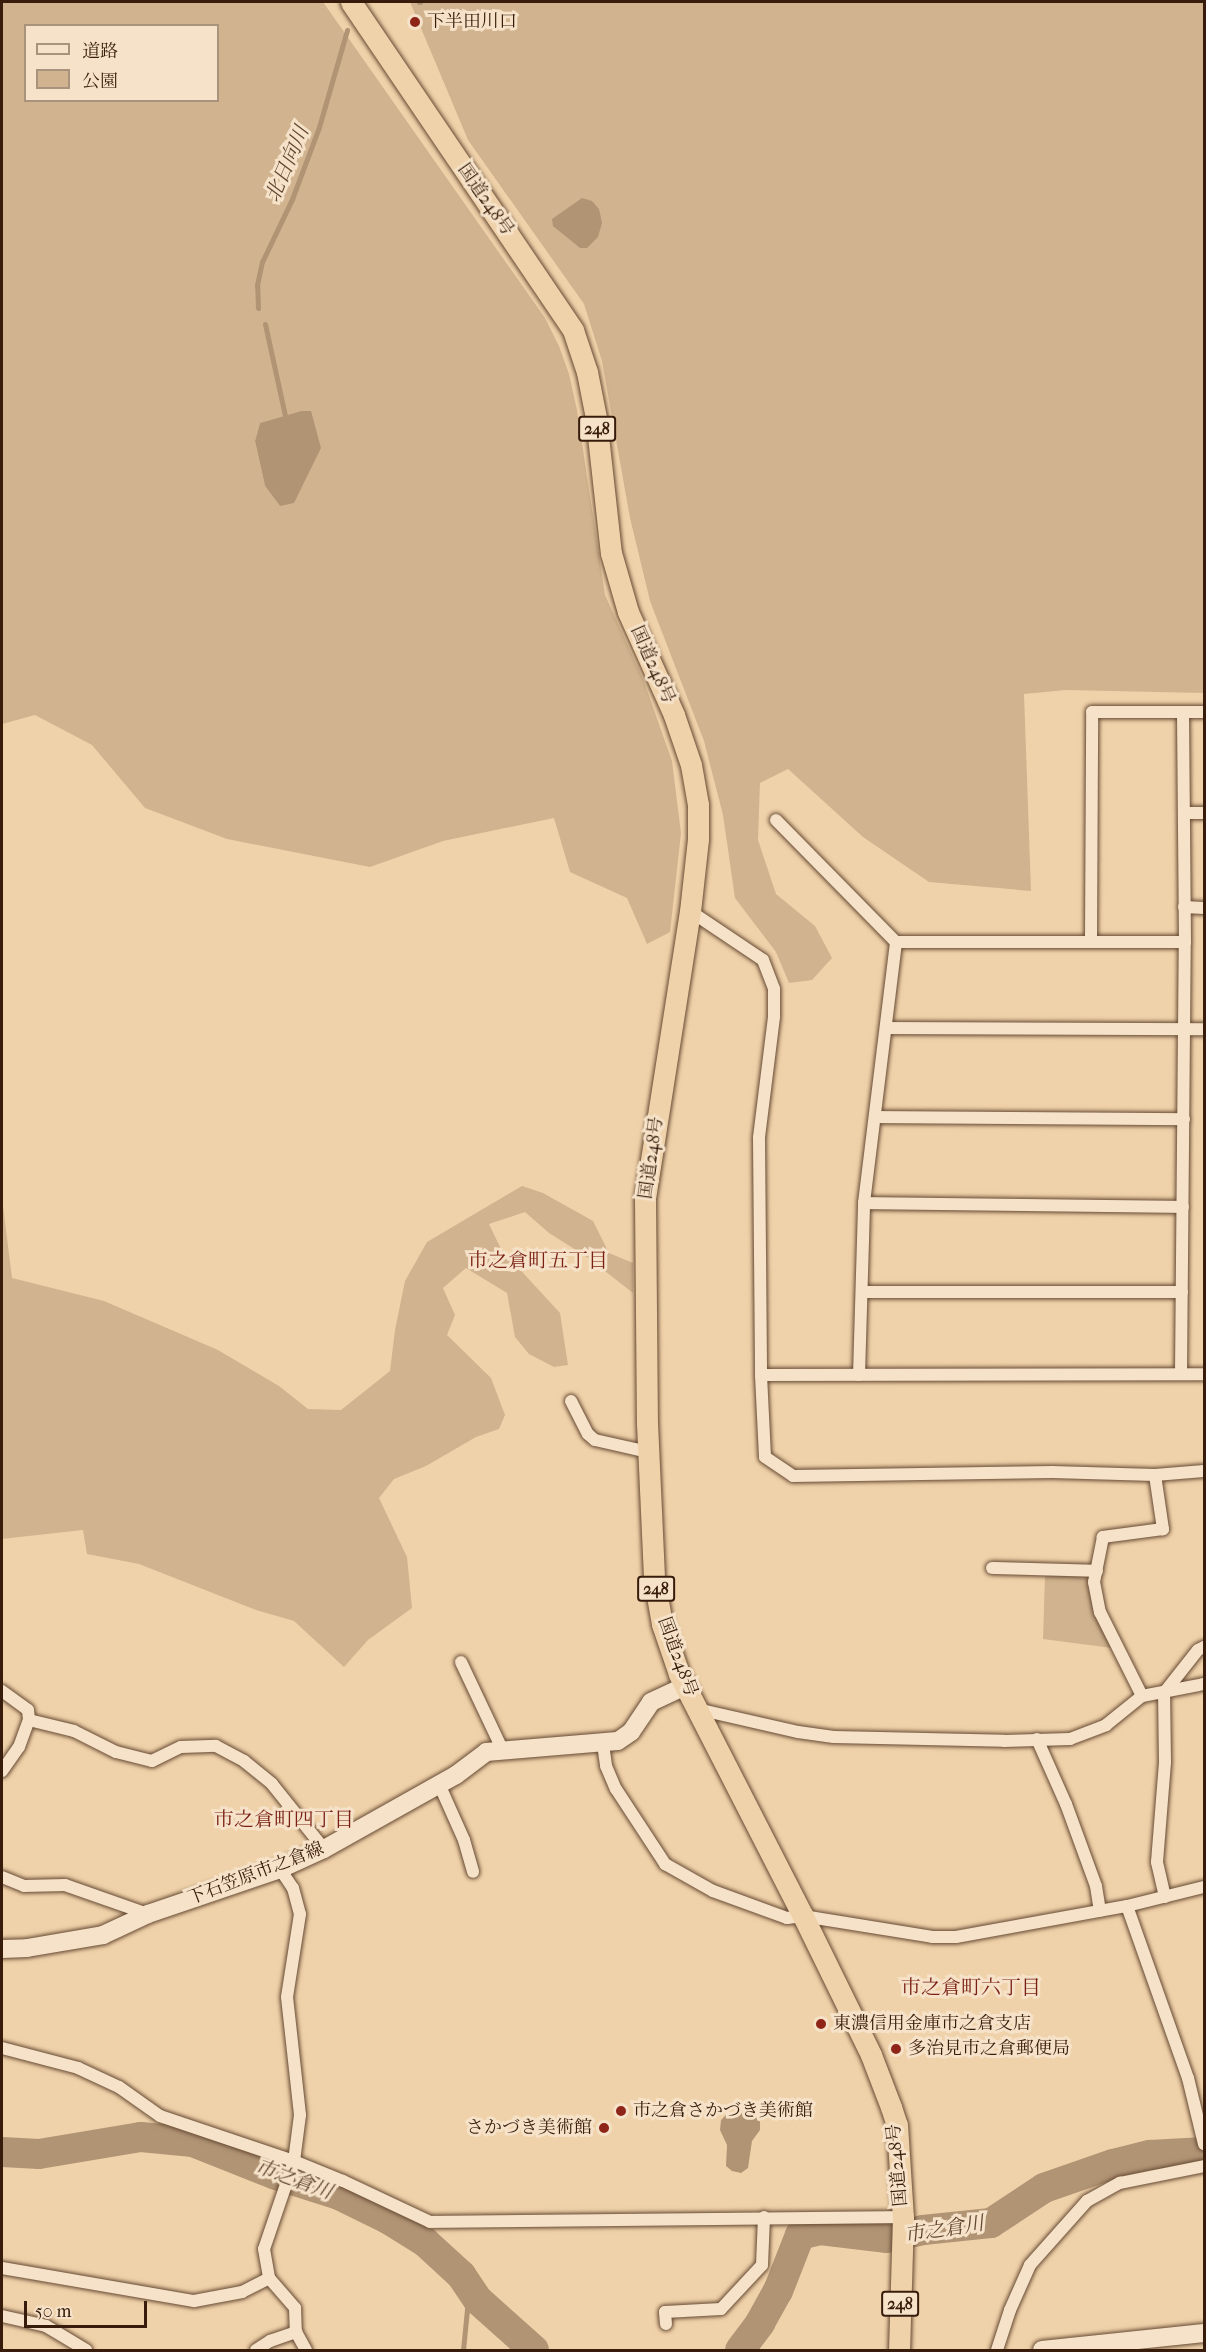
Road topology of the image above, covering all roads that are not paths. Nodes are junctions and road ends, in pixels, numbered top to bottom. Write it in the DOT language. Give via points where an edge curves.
graph roads {
  1 [pos="351,2"];
  2 [pos="1183,712"];
  3 [pos="1204,712"];
  4 [pos="1185,813"];
  5 [pos="1204,813"];
  6 [pos="776,820"];
  7 [pos="1184,907"];
  8 [pos="1204,908"];
  9 [pos="690,911"];
  10 [pos="1091,940"];
  11 [pos="896,942"];
  12 [pos="1185,942"];
  13 [pos="886,1028"];
  14 [pos="1184,1028"];
  15 [pos="1204,1029"];
  16 [pos="875,1117"];
  17 [pos="1184,1119"];
  18 [pos="864,1203"];
  19 [pos="1184,1207"];
  20 [pos="862,1292"];
  21 [pos="1182,1292"];
  22 [pos="1181,1374"];
  23 [pos="1204,1374"];
  24 [pos="760,1375"];
  25 [pos="859,1375"];
  26 [pos="571,1401"];
  27 [pos="648,1452"];
  28 [pos="1204,1472"];
  29 [pos="1155,1475"];
  30 [pos="992,1568"];
  31 [pos="1096,1571"];
  32 [pos="1204,1647"];
  33 [pos="460,1662"];
  34 [pos="1204,1684"];
  35 [pos="685,1686"];
  36 [pos="2,1691"];
  37 [pos="1164,1693"];
  38 [pos="1142,1696"];
  39 [pos="697,1708"];
  40 [pos="29,1720"];
  41 [pos="1037,1738"];
  42 [pos="603,1744"];
  43 [pos="503,1751"];
  44 [pos="2,1771"];
  45 [pos="439,1784"];
  46 [pos="324,1849"];
  47 [pos="280,1869"];
  48 [pos="473,1872"];
  49 [pos="2,1877"];
  50 [pos="1204,1887"];
  51 [pos="1166,1897"];
  52 [pos="1127,1906"];
  53 [pos="1101,1911"];
  54 [pos="148,1914"];
  55 [pos="803,1916"];
  56 [pos="2,1949"];
  57 [pos="2,2048"];
  58 [pos="1204,2144"];
  59 [pos="294,2161"];
  60 [pos="1204,2166"];
  61 [pos="764,2217"];
  62 [pos="903,2217"];
  63 [pos="2,2268"];
  64 [pos="269,2278"];
  65 [pos="2,2316"];
  66 [pos="666,2324"];
  67 [pos="296,2332"];
  68 [pos="1204,2333"];
  69 [pos="86,2350"];
  70 [pos="256,2350"];
  71 [pos="306,2350"];
  72 [pos="898,2350"];
  73 [pos="997,2350"];
  74 [pos="1042,2350"];
  1 -- 9 [label="highway, 国道248号 / 248" via="573,330 596,418 611,552 628,612 674,715 691,765 698,804 698,839"];
  2 -- 3 [label="street"];
  2 -- 4 [label="street"];
  2 -- 10 [label="street" via="1092,712"];
  4 -- 5 [label="street"];
  4 -- 7 [label="street"];
  6 -- 11 [label="street"];
  7 -- 8 [label="street"];
  7 -- 12 [label="street"];
  9 -- 24 [label="street" via="763,960 774,989 759,1138"];
  9 -- 27 [label="highway, 国道248号 / 248" via="645,1198"];
  10 -- 11 [label="street"];
  10 -- 12 [label="street"];
  11 -- 13 [label="street"];
  12 -- 14 [label="street"];
  13 -- 14 [label="street"];
  13 -- 16 [label="street"];
  14 -- 15 [label="street"];
  14 -- 17 [label="street"];
  16 -- 17 [label="street"];
  16 -- 18 [label="street"];
  17 -- 19 [label="street"];
  18 -- 19 [label="street"];
  18 -- 20 [label="street"];
  19 -- 21 [label="street"];
  20 -- 21 [label="street"];
  20 -- 25 [label="street"];
  21 -- 22 [label="street"];
  22 -- 23 [label="street"];
  22 -- 25 [label="street"];
  24 -- 25 [label="street"];
  24 -- 29 [label="street" via="765,1457 793,1476 1052,1472"];
  26 -- 27 [label="street" via="595,1440"];
  27 -- 35 [label="highway, 国道248号 / 248" via="654,1579 662,1624"];
  28 -- 29 [label="street"];
  29 -- 31 [label="street" via="1162,1528 1103,1537"];
  30 -- 31 [label="street"];
  31 -- 38 [label="street" via="1094,1582 1100,1612"];
  32 -- 37 [label="street"];
  33 -- 43 [label="street"];
  34 -- 37 [label="street"];
  35 -- 39 [label="highway, 国道248号 / 248"];
  35 -- 42 [label="main road, 下石笠原市之倉線" via="651,1702 631,1732 618,1741"];
  36 -- 40 [label="street" via="28,1710"];
  37 -- 38 [label="street"];
  37 -- 51 [label="street" via="1165,1762 1157,1862"];
  38 -- 41 [label="street" via="1106,1725 1070,1739"];
  39 -- 41 [label="street" via="834,1737 1004,1741"];
  39 -- 55 [label="highway, 国道248号 / 248"];
  40 -- 44 [label="street" via="19,1747"];
  40 -- 46 [label="street" via="74,1731 116,1752 152,1761 181,1747 216,1746 244,1761 272,1784"];
  41 -- 53 [label="street" via="1066,1804 1096,1886"];
  42 -- 43 [label="main road, 下石笠原市之倉線"];
  42 -- 55 [label="street" via="606,1766 616,1789 665,1864 713,1892 787,1918"];
  43 -- 45 [label="main road, 下石笠原市之倉線" via="486,1752"];
  45 -- 46 [label="main road, 下石笠原市之倉線"];
  45 -- 48 [label="street" via="464,1840"];
  46 -- 47 [label="main road, 下石笠原市之倉線"];
  47 -- 54 [label="main road, 下石笠原市之倉線"];
  47 -- 59 [label="street" via="293,1888 300,1914 287,1997 300,2115"];
  49 -- 54 [label="street" via="24,1886 65,1885"];
  50 -- 51 [label="street"];
  51 -- 52 [label="street"];
  52 -- 53 [label="street"];
  52 -- 58 [label="street" via="1188,2078"];
  53 -- 55 [label="street" via="956,1937 932,1937"];
  54 -- 56 [label="main road, 下石笠原市之倉線" via="102,1935"];
  55 -- 62 [label="highway, 国道248号 / 248" via="871,2055 897,2125"];
  57 -- 59 [label="street" via="78,2068 119,2087 160,2115"];
  59 -- 61 [label="street" via="430,2222"];
  59 -- 64 [label="street" via="264,2249"];
  60 -- 73 [label="street" via="1120,2183 1087,2201 1030,2265"];
  61 -- 62 [label="street"];
  61 -- 66 [label="street" via="762,2265 721,2309 665,2312"];
  62 -- 72 [label="highway, 国道248号 / 248"];
  63 -- 64 [label="street" via="194,2301 242,2292"];
  64 -- 67 [label="street" via="295,2308"];
  65 -- 69 [label="street" via="46,2326"];
  67 -- 70 [label="street"];
  67 -- 71 [label="street"];
  68 -- 74 [label="main road"];
}
